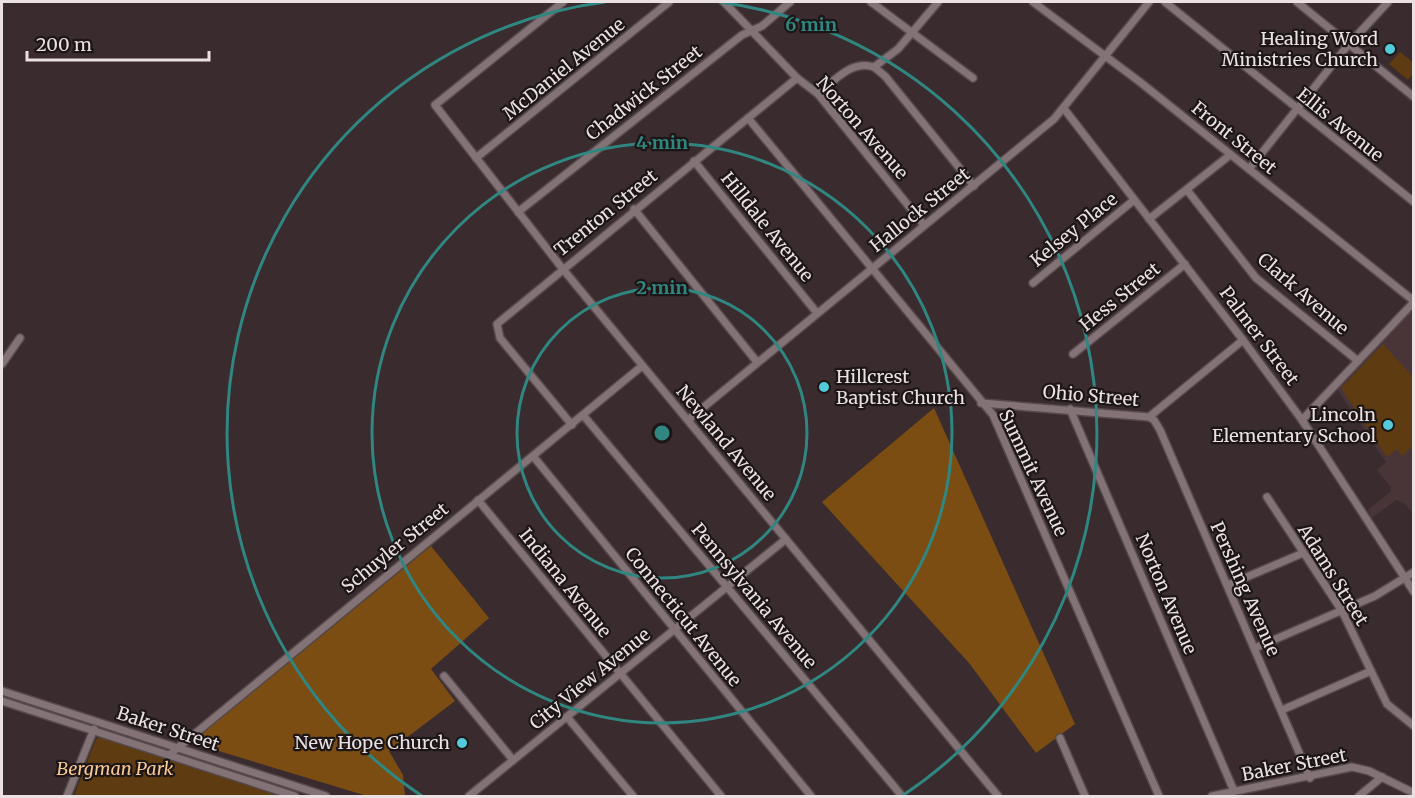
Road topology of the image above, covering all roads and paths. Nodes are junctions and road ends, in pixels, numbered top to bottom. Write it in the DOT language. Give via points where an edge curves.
graph roads {
  1 [pos="563,2"];
  2 [pos="669,2"];
  3 [pos="724,2"];
  4 [pos="790,2"];
  5 [pos="871,2"];
  6 [pos="938,2"];
  7 [pos="1034,2"];
  8 [pos="1138,2"];
  9 [pos="1165,2"];
  10 [pos="1297,2"];
  11 [pos="1388,2"];
  12 [pos="1147,4"];
  13 [pos="750,31"];
  14 [pos="912,34"];
  15 [pos="1349,44"];
  16 [pos="1106,57"];
  17 [pos="874,67"];
  18 [pos="797,78"];
  19 [pos="973,78"];
  20 [pos="1413,85"];
  21 [pos="1407,91"];
  22 [pos="818,94"];
  23 [pos="1413,97"];
  24 [pos="1297,109"];
  25 [pos="1065,110"];
  26 [pos="748,118"];
  27 [pos="1230,154"];
  28 [pos="476,158"];
  29 [pos="694,161"];
  30 [pos="1249,170"];
  31 [pos="974,186"];
  32 [pos="1187,190"];
  33 [pos="1134,200"];
  34 [pos="1413,202"];
  35 [pos="634,209"];
  36 [pos="518,212"];
  37 [pos="1149,219"];
  38 [pos="924,225"];
  39 [pos="1185,264"];
  40 [pos="562,268"];
  41 [pos="871,269"];
  42 [pos="1033,283"];
  43 [pos="1413,302"];
  44 [pos="817,313"];
  45 [pos="20,338"];
  46 [pos="1243,340"];
  47 [pos="1073,354"];
  48 [pos="1358,361"];
  49 [pos="757,362"];
  50 [pos="2,364"];
  51 [pos="642,366"];
  52 [pos="981,403"];
  53 [pos="1070,409"];
  54 [pos="583,415"];
  55 [pos="1149,417"];
  56 [pos="688,420"];
  57 [pos="1302,420"];
  58 [pos="572,425"];
  59 [pos="533,456"];
  60 [pos="1267,497"];
  61 [pos="478,500"];
  62 [pos="786,539"];
  63 [pos="1303,553"];
  64 [pos="1413,572"];
  65 [pos="1407,578"];
  66 [pos="1228,585"];
  67 [pos="727,586"];
  68 [pos="1413,592"];
  69 [pos="1342,610"];
  70 [pos="674,630"];
  71 [pos="1255,648"];
  72 [pos="1371,670"];
  73 [pos="620,673"];
  74 [pos="444,676"];
  75 [pos="2,692"];
  76 [pos="2,701"];
  77 [pos="1282,710"];
  78 [pos="567,717"];
  79 [pos="1413,726"];
  80 [pos="94,728"];
  81 [pos="1060,738"];
  82 [pos="177,748"];
  83 [pos="169,756"];
  84 [pos="513,760"];
  85 [pos="1383,777"];
  86 [pos="1310,778"];
  87 [pos="1234,791"];
  88 [pos="1413,793"];
  89 [pos="67,796"];
  90 [pos="295,796"];
  91 [pos="326,796"];
  92 [pos="469,796"];
  93 [pos="633,796"];
  94 [pos="721,796"];
  95 [pos="811,796"];
  96 [pos="902,796"];
  97 [pos="998,796"];
  98 [pos="1085,796"];
  99 [pos="1159,796"];
  100 [pos="1212,796"];
  101 [pos="1359,796"];
  1 -- 28 [label="street, Newland Avenue" via="435,105"];
  2 -- 28 [label="street, McDaniel Avenue"];
  3 -- 13 [label="street, Norton Avenue"];
  4 -- 13 [label="street, Chadwick Street"];
  5 -- 14 [label="street"];
  6 -- 14 [label="street"];
  7 -- 16 [label="street, Front Street"];
  8 -- 12 [label="street"];
  9 -- 24 [label="street, Ellis Avenue"];
  10 -- 15 [label="street"];
  11 -- 15 [label="street"];
  12 -- 16 [label="street, Hallock Street"];
  13 -- 18 [label="street, Norton Avenue"];
  13 -- 36 [label="street, Chadwick Street"];
  14 -- 17 [label="street"];
  14 -- 19 [label="street" via="920,36"];
  15 -- 21 [label="street"];
  15 -- 24 [label="street"];
  16 -- 25 [label="street, Hallock Street"];
  16 -- 27 [label="street, Front Street"];
  17 -- 22 [label="street" via="856,65"];
  17 -- 31 [label="street"];
  18 -- 22 [label="street, Norton Avenue"];
  18 -- 26 [label="street, Trenton Street"];
  20 -- 21 [label="street"];
  21 -- 23 [label="street"];
  22 -- 38 [label="street, Norton Avenue"];
  24 -- 30 [label="street"];
  24 -- 34 [label="street, Ellis Avenue"];
  25 -- 31 [label="street, Hallock Street"];
  25 -- 33 [label="street, Palmer Street"];
  26 -- 29 [label="street, Trenton Street"];
  26 -- 41 [label="street, Summit Avenue"];
  27 -- 30 [label="street, Front Street"];
  27 -- 32 [label="street"];
  28 -- 36 [label="street, Newland Avenue"];
  29 -- 35 [label="street, Trenton Street"];
  29 -- 44 [label="street, Hilldale Avenue"];
  30 -- 43 [label="street, Front Street"];
  31 -- 38 [label="street, Hallock Street"];
  32 -- 37 [label="street"];
  32 -- 48 [label="street, Clark Avenue" via="1256,278"];
  33 -- 37 [label="street, Palmer Street"];
  33 -- 42 [label="street, Kelsey Place"];
  35 -- 40 [label="street, Trenton Street"];
  35 -- 49 [label="street"];
  36 -- 40 [label="street, Newland Avenue"];
  37 -- 39 [label="street, Palmer Street"];
  38 -- 41 [label="street, Hallock Street"];
  39 -- 46 [label="street, Palmer Street"];
  39 -- 47 [label="street, Hess Street"];
  40 -- 51 [label="street, Newland Avenue"];
  40 -- 58 [label="street, Trenton Street" via="503,317 496,329"];
  41 -- 44 [label="street, Hallock Street"];
  41 -- 52 [label="street, Summit Avenue"];
  43 -- 48 [label="street"];
  44 -- 49 [label="street, Hallock Street"];
  45 -- 50 [label="street"];
  46 -- 55 [label="street, Ohio Street"];
  46 -- 57 [label="street, Palmer Street"];
  48 -- 57 [label="street"];
  49 -- 56 [label="street, Hallock Street"];
  51 -- 54 [label="street, Schuyler Street"];
  51 -- 56 [label="street, Newland Avenue"];
  52 -- 53 [label="street, Ohio Street"];
  52 -- 99 [label="street, Summit Avenue" via="1000,429"];
  53 -- 55 [label="street, Ohio Street"];
  53 -- 87 [label="street, Norton Avenue"];
  54 -- 58 [label="street, Schuyler Street"];
  54 -- 67 [label="street, Pennsylvania Avenue"];
  55 -- 66 [label="street, Pershing Avenue" via="1160,430"];
  56 -- 62 [label="street, Newland Avenue"];
  57 -- 65 [label="street, Palmer Street"];
  58 -- 59 [label="street, Schuyler Street"];
  59 -- 61 [label="street, Schuyler Street"];
  59 -- 70 [label="street, Connecticut Avenue"];
  60 -- 63 [label="street, Adams Street"];
  61 -- 73 [label="street, Indiana Avenue"];
  61 -- 82 [label="street, Schuyler Street"];
  62 -- 67 [label="street, City View Avenue"];
  62 -- 97 [label="street, Newland Avenue"];
  63 -- 66 [label="street"];
  63 -- 69 [label="street, Adams Street"];
  64 -- 65 [label="street"];
  65 -- 68 [label="street, Palmer Street"];
  65 -- 69 [label="street"];
  66 -- 71 [label="street, Pershing Avenue"];
  67 -- 70 [label="street, City View Avenue"];
  67 -- 96 [label="street, Pennsylvania Avenue"];
  69 -- 71 [label="street"];
  69 -- 72 [label="street, Adams Street"];
  70 -- 73 [label="street, City View Avenue"];
  70 -- 95 [label="street, Connecticut Avenue"];
  71 -- 77 [label="street, Pershing Avenue"];
  72 -- 77 [label="street"];
  72 -- 79 [label="street, Adams Street" via="1387,704"];
  73 -- 78 [label="street, City View Avenue"];
  73 -- 94 [label="street, Indiana Avenue"];
  74 -- 84 [label="street"];
  75 -- 80 [label="street, Baker Street"];
  76 -- 80 [label="street, Baker Street"];
  77 -- 86 [label="street, Pershing Avenue"];
  78 -- 84 [label="street, City View Avenue"];
  78 -- 93 [label="street"];
  80 -- 82 [label="street, Baker Street" via="102,723"];
  80 -- 83 [label="street, Baker Street"];
  80 -- 89 [label="street"];
  81 -- 98 [label="street"];
  82 -- 83 [label="street, Schuyler Street"];
  82 -- 91 [label="street, Baker Street"];
  83 -- 90 [label="street, Baker Street"];
  84 -- 92 [label="street, City View Avenue"];
  85 -- 86 [label="street, Baker Street" via="1352,767"];
  85 -- 88 [label="street, Baker Street"];
  85 -- 101 [label="street"];
  86 -- 87 [label="street, Baker Street"];
  87 -- 100 [label="street, Baker Street"];
}
